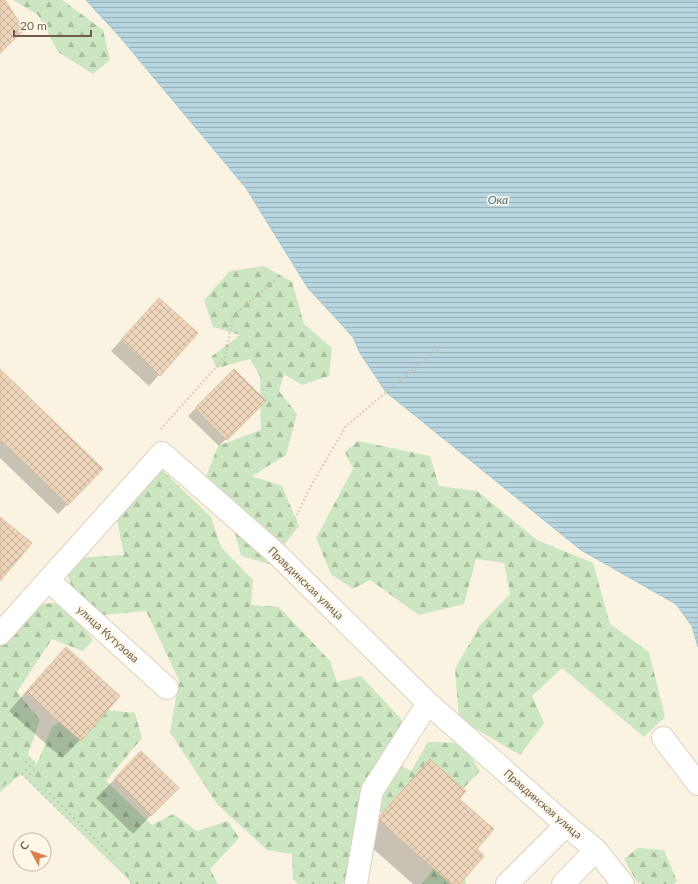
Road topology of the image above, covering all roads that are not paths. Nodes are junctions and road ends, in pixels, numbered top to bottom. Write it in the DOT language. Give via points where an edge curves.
graph roads {
  1 [pos="48,580"];
  2 [pos="0,634"];
  3 [pos="168,688"];
  4 [pos="428,702"];
  5 [pos="663,738"];
  6 [pos="698,784"];
  7 [pos="566,825"];
  8 [pos="596,850"];
  9 [pos="356,884"];
  10 [pos="507,884"];
  11 [pos="563,884"];
  12 [pos="623,884"];
  1 -- 2 [label="street, Правдинская улица"];
  1 -- 3 [label="street, улица Кутузова"];
  1 -- 4 [label="street, Правдинская улица" via="162,453 278,555"];
  4 -- 7 [label="street, Правдинская улица"];
  4 -- 9 [label="street" via="372,791"];
  5 -- 6 [label="street"];
  7 -- 8 [label="street, Правдинская улица"];
  7 -- 10 [label="street"];
  8 -- 11 [label="street"];
  8 -- 12 [label="street, Правдинская улица"];
}
